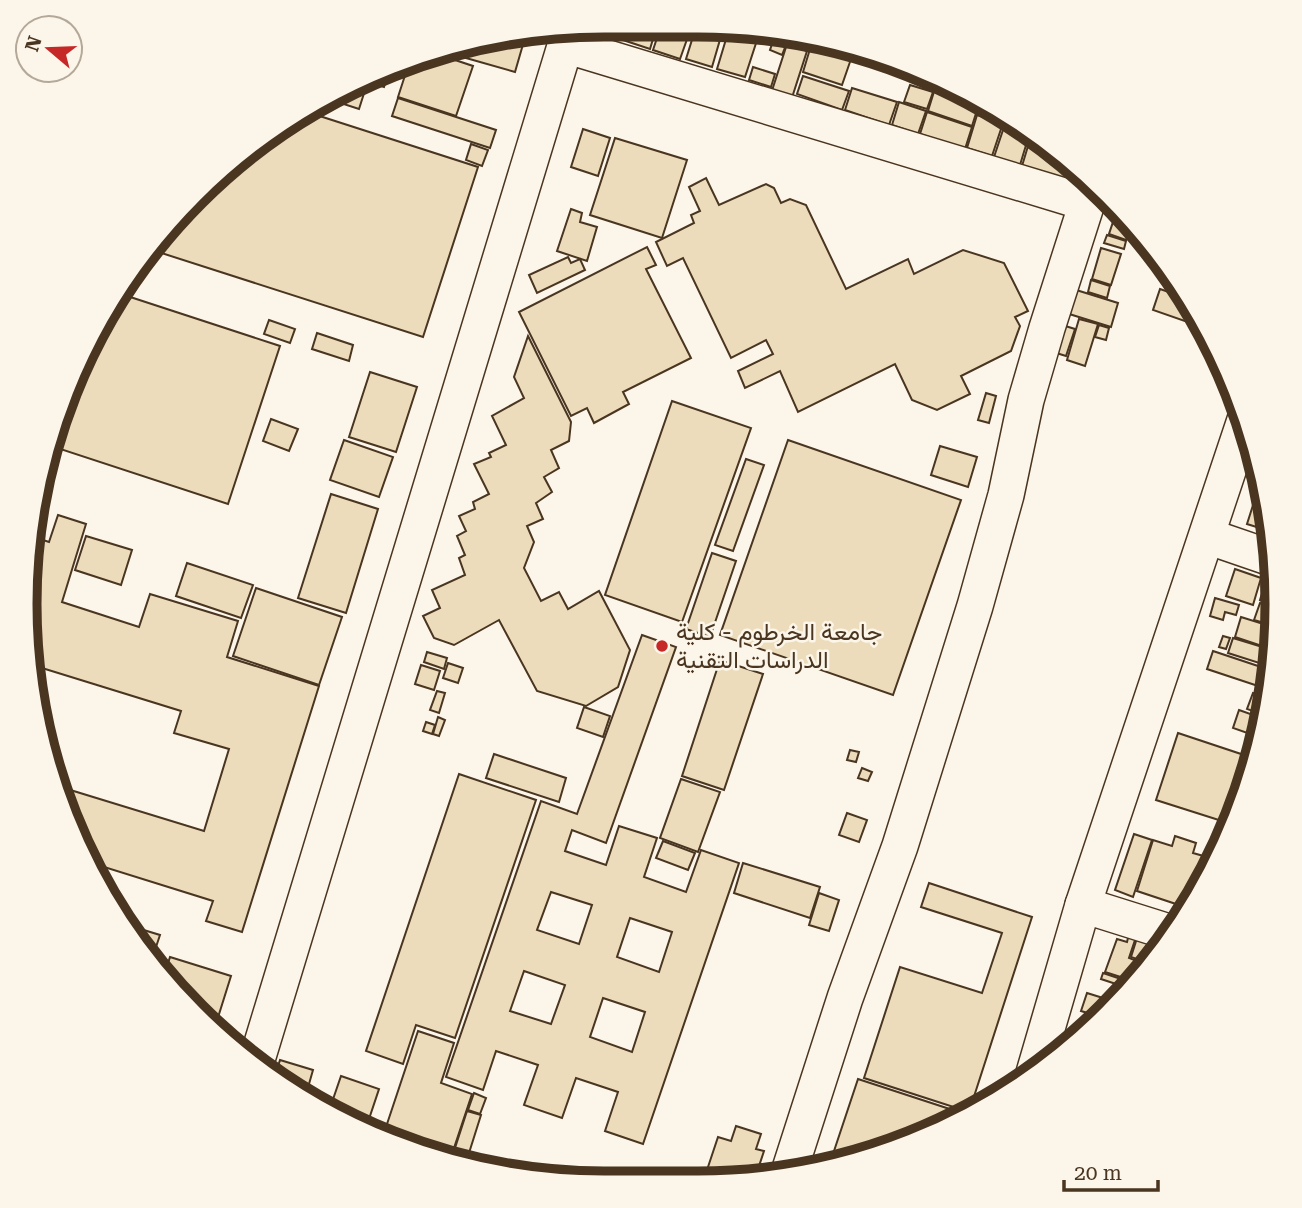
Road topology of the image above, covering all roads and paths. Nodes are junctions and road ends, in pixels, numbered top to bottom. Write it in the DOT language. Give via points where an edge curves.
graph roads {
  1 [pos="567,39"];
  2 [pos="1089,194"];
  3 [pos="1090,194"];
  4 [pos="1240,437"];
  5 [pos="1207,536"];
  6 [pos="1263,555"];
  7 [pos="1083,905"];
  8 [pos="1162,930"];
  9 [pos="259,1054"];
  10 [pos="1039,1057"];
  11 [pos="792,1163"];
  1 -- 2 [label="street"];
  1 -- 9 [label="street"];
  3 -- 11 [label="street" via="1026,400 975,607 900,846"];
  4 -- 5 [label="street"];
  5 -- 6 [label="street"];
  5 -- 7 [label="street"];
  7 -- 8 [label="street"];
  7 -- 10 [label="street"];
}
